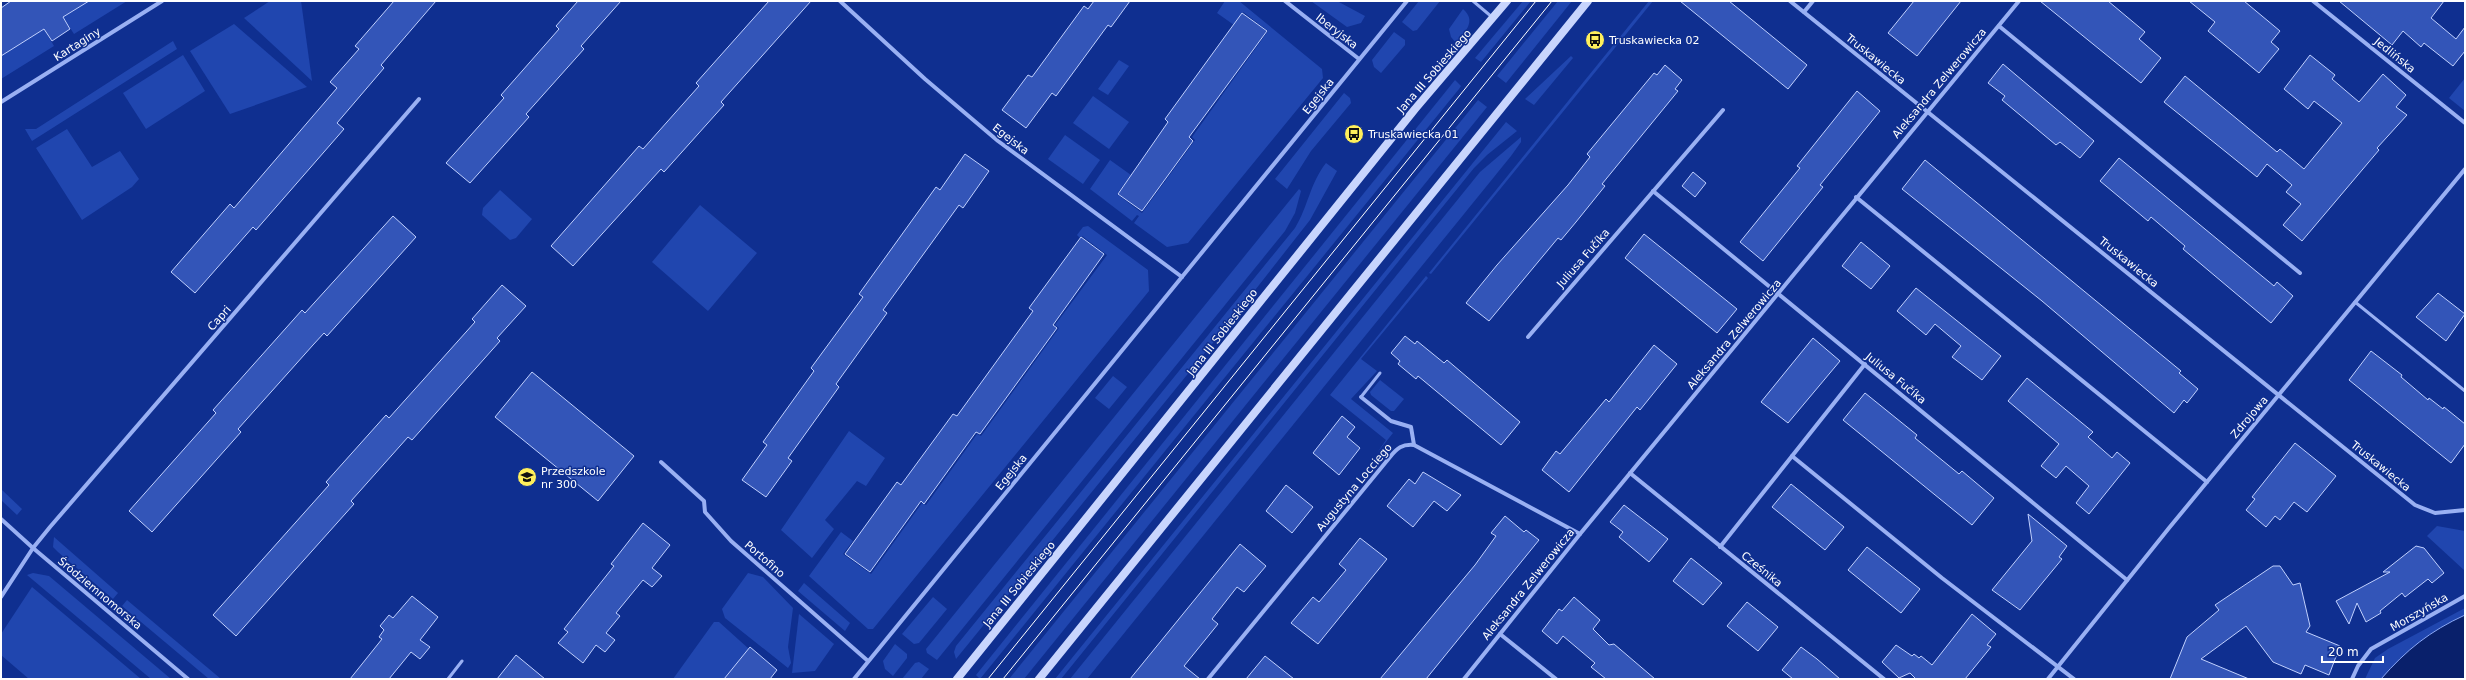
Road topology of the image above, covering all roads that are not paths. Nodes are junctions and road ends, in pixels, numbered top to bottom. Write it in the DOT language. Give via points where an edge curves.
graph roads {
  1 [pos="162,1"];
  2 [pos="840,1"];
  3 [pos="1285,1"];
  4 [pos="1407,1"];
  5 [pos="1472,1"];
  6 [pos="1507,1"];
  7 [pos="1588,1"];
  8 [pos="1790,1"];
  9 [pos="1813,1"];
  10 [pos="2019,1"];
  11 [pos="2313,1"];
  12 [pos="1804,12"];
  13 [pos="1493,18"];
  14 [pos="1999,26"];
  15 [pos="1359,60"];
  16 [pos="420,100"];
  17 [pos="1,102"];
  18 [pos="1722,110"];
  19 [pos="1927,111"];
  20 [pos="2465,123"];
  21 [pos="2465,168"];
  22 [pos="1653,191"];
  23 [pos="1856,197"];
  24 [pos="2300,273"];
  25 [pos="1182,277"];
  26 [pos="1778,295"];
  27 [pos="2355,302"];
  28 [pos="1528,337"];
  29 [pos="1865,364"];
  30 [pos="1380,374"];
  31 [pos="2465,391"];
  32 [pos="2279,394"];
  33 [pos="1361,397"];
  34 [pos="1414,445"];
  35 [pos="1792,456"];
  36 [pos="661,462"];
  37 [pos="1630,473"];
  38 [pos="2207,482"];
  39 [pos="2465,510"];
  40 [pos="1,519"];
  41 [pos="1580,534"];
  42 [pos="1720,547"];
  43 [pos="33,548"];
  44 [pos="2127,580"];
  45 [pos="2465,596"];
  46 [pos="1,597"];
  47 [pos="1500,634"];
  48 [pos="462,661"];
  49 [pos="868,661"];
  50 [pos="2057,667"];
  51 [pos="188,679"];
  52 [pos="448,679"];
  53 [pos="854,679"];
  54 [pos="957,679"];
  55 [pos="1039,679"];
  56 [pos="1208,679"];
  57 [pos="1464,679"];
  58 [pos="1556,679"];
  59 [pos="1884,679"];
  60 [pos="2048,679"];
  61 [pos="2074,679"];
  62 [pos="2352,679"];
  1 -- 17 [label="street, Kartaginy"];
  2 -- 25 [label="street, Egejska" via="925,79 998,141"];
  3 -- 15 [label="street, Iberyjska"];
  4 -- 15 [label="street, Egejska"];
  5 -- 13 [label="lane"];
  6 -- 13 [label="main road, Jana III Sobieskiego"];
  7 -- 55 [label="main road"];
  8 -- 12 [label="street, Truskawiecka"];
  9 -- 12 [label="street"];
  10 -- 14 [label="street, Aleksandra Zelwerowicza"];
  11 -- 20 [label="street, Jedlińska"];
  12 -- 19 [label="street, Truskawiecka"];
  13 -- 54 [label="main road, Jana III Sobieskiego" via="1406,120"];
  14 -- 19 [label="street, Aleksandra Zelwerowicza"];
  14 -- 24 [label="street"];
  15 -- 25 [label="street, Egejska"];
  16 -- 43 [label="street, Capri"];
  18 -- 22 [label="street, Juliusa Fučíka"];
  19 -- 23 [label="street, Aleksandra Zelwerowicza"];
  19 -- 32 [label="street, Truskawiecka"];
  21 -- 27 [label="street, Zdrojowa"];
  22 -- 26 [label="street, Juliusa Fučíka"];
  22 -- 28 [label="street, Juliusa Fučíka"];
  23 -- 26 [label="street, Aleksandra Zelwerowicza"];
  23 -- 38 [label="street"];
  25 -- 49 [label="street, Egejska"];
  26 -- 29 [label="street, Juliusa Fučíka"];
  26 -- 37 [label="street, Aleksandra Zelwerowicza"];
  27 -- 31 [label="lane"];
  27 -- 32 [label="street, Zdrojowa"];
  29 -- 35 [label="street"];
  29 -- 44 [label="street, Juliusa Fučíka"];
  30 -- 33 [label="lane"];
  32 -- 38 [label="street, Zdrojowa"];
  32 -- 39 [label="street, Truskawiecka" via="2415,505 2435,513"];
  33 -- 34 [label="street" via="1391,421 1411,427"];
  34 -- 41 [label="street"];
  34 -- 56 [label="street, Augustyna Locciego" via="1405,444 1390,456"];
  35 -- 42 [label="street"];
  35 -- 50 [label="street"];
  36 -- 49 [label="street, Portofino" via="704,501 705,512 731,542"];
  37 -- 41 [label="street, Aleksandra Zelwerowicza"];
  37 -- 42 [label="street, Cześnika"];
  38 -- 44 [label="street, Zdrojowa"];
  40 -- 43 [label="street, Śródziemnomorska"];
  41 -- 47 [label="street, Aleksandra Zelwerowicza"];
  42 -- 59 [label="street, Cześnika"];
  43 -- 46 [label="street, Capri"];
  43 -- 51 [label="street, Śródziemnomorska"];
  44 -- 50 [label="street, Zdrojowa"];
  45 -- 62 [label="street, Morszyńska" via="2371,649"];
  47 -- 57 [label="street, Aleksandra Zelwerowicza"];
  47 -- 58 [label="street"];
  48 -- 52 [label="lane"];
  49 -- 53 [label="street, Egejska"];
  50 -- 60 [label="street, Zdrojowa"];
  50 -- 61 [label="street"];
}
